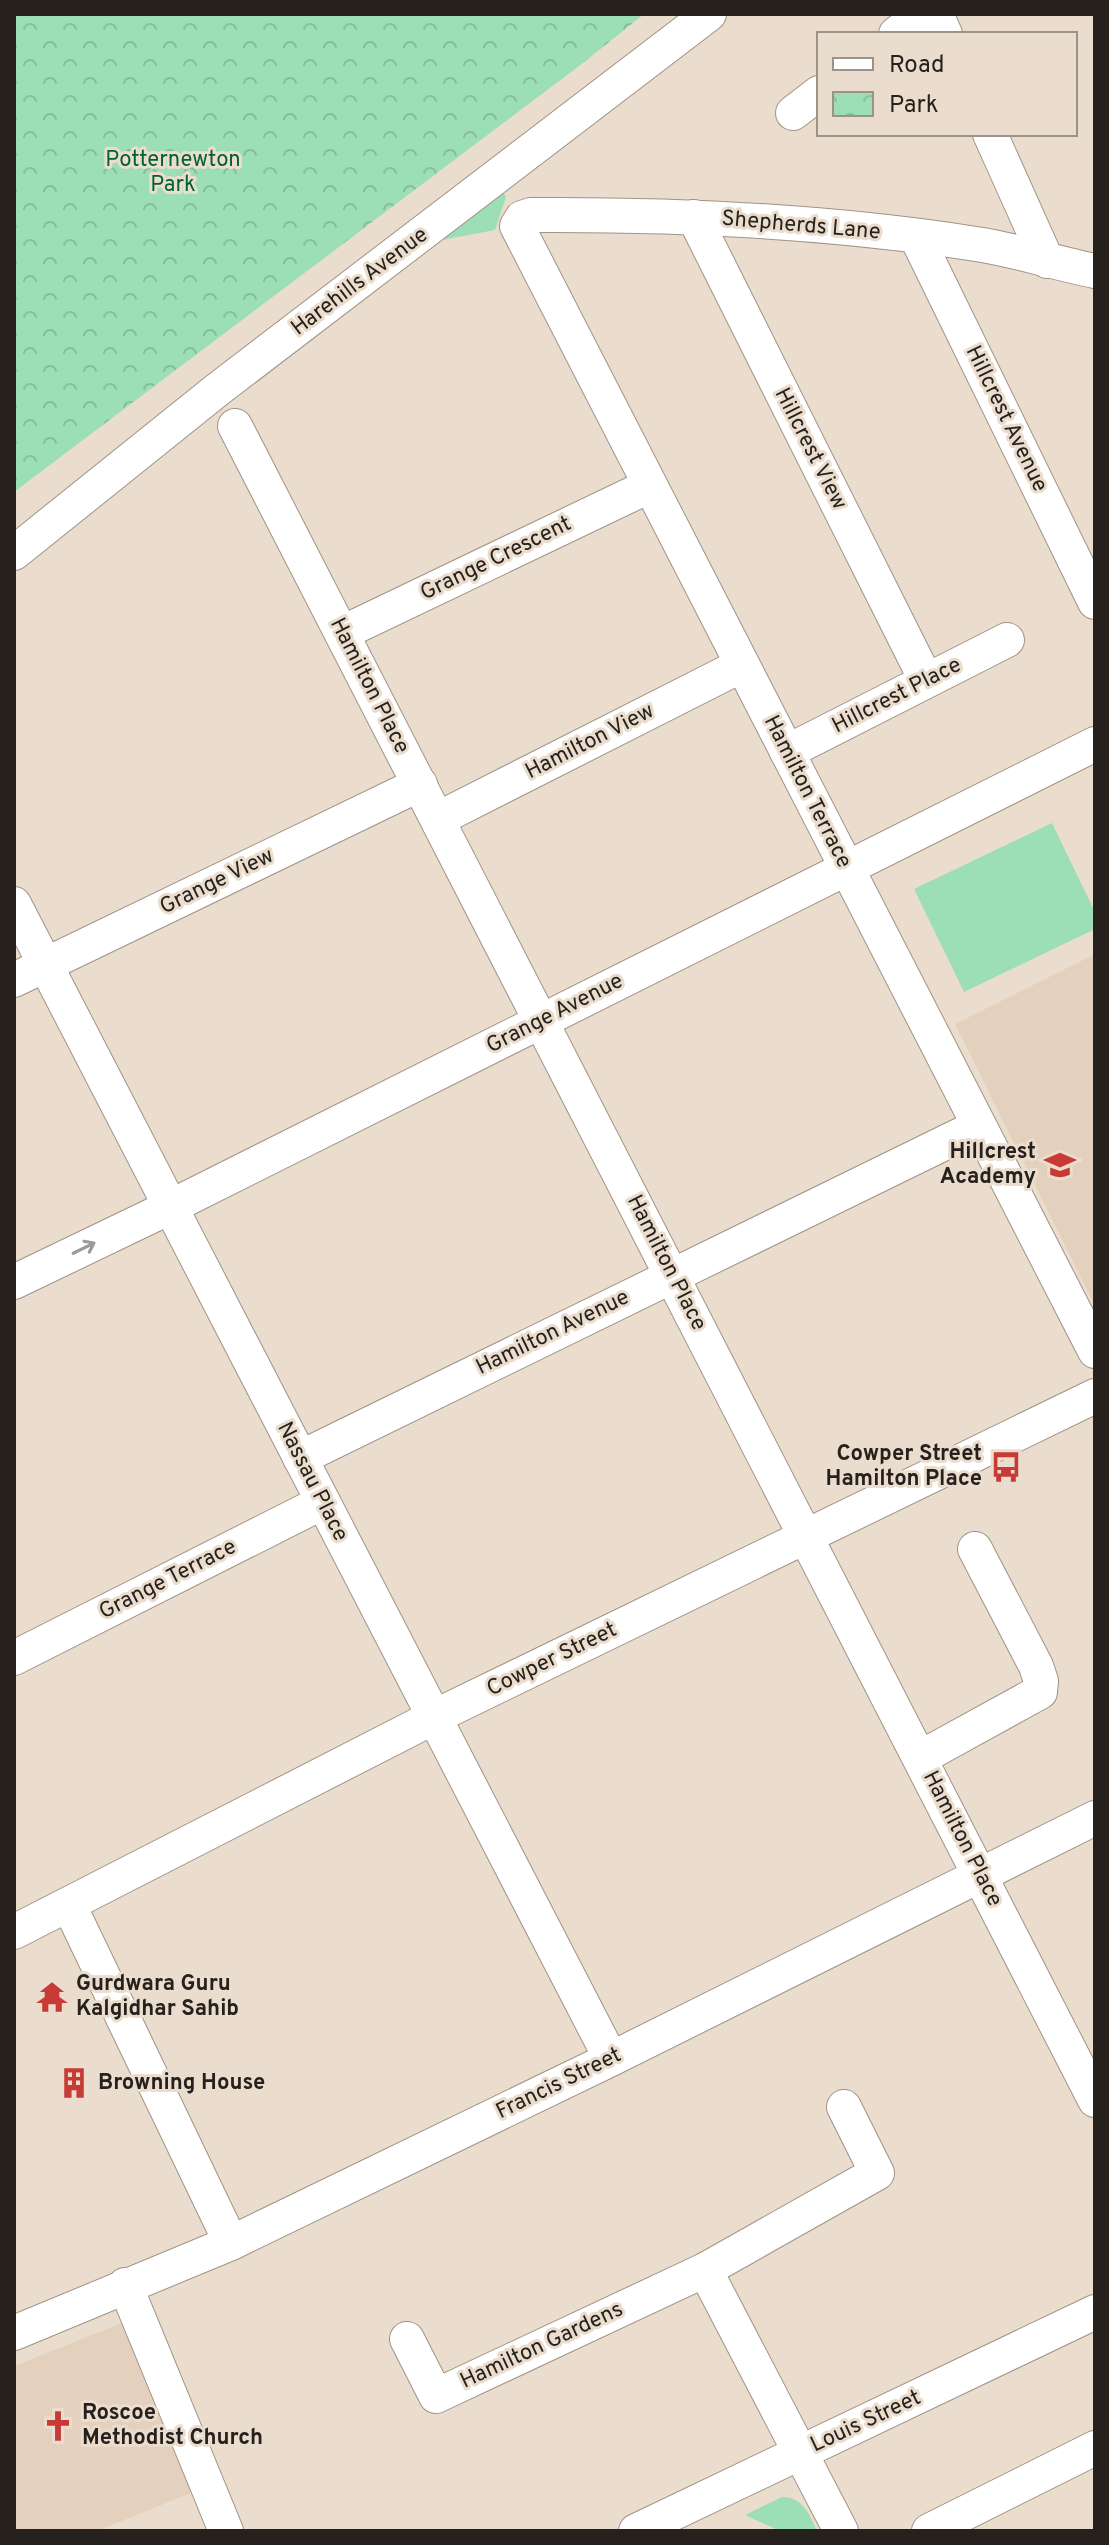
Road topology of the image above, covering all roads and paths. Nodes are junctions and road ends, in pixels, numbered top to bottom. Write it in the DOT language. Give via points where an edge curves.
graph roads {
  1 [pos="709,14"];
  2 [pos="922,14"];
  3 [pos="899,32"];
  4 [pos="991,136"];
  5 [pos="694,217"];
  6 [pos="519,233"];
  7 [pos="916,236"];
  8 [pos="1047,261"];
  9 [pos="1095,271"];
  10 [pos="235,426"];
  11 [pos="649,486"];
  12 [pos="14,553"];
  13 [pos="1095,602"];
  14 [pos="342,633"];
  15 [pos="1007,640"];
  16 [pos="742,665"];
  17 [pos="926,680"];
  18 [pos="1095,744"];
  19 [pos="787,752"];
  20 [pos="420,784"];
  21 [pos="438,819"];
  22 [pos="846,868"];
  23 [pos="14,904"];
  24 [pos="45,965"];
  25 [pos="14,980"];
  26 [pos="542,1021"];
  27 [pos="979,1126"];
  28 [pos="170,1207"];
  29 [pos="672,1274"];
  30 [pos="14,1282"];
  31 [pos="1095,1351"];
  32 [pos="1095,1396"];
  33 [pos="300,1458"];
  34 [pos="323,1502"];
  35 [pos="806,1536"];
  36 [pos="975,1549"];
  37 [pos="14,1658"];
  38 [pos="434,1717"];
  39 [pos="920,1758"];
  40 [pos="1095,1818"];
  41 [pos="980,1875"];
  42 [pos="69,1905"];
  43 [pos="14,1932"];
  44 [pos="611,2059"];
  45 [pos="1087,2063"];
  46 [pos="1095,2100"];
  47 [pos="844,2107"];
  48 [pos="231,2243"];
  49 [pos="705,2270"];
  50 [pos="125,2285"];
  51 [pos="1095,2312"];
  52 [pos="14,2333"];
  53 [pos="407,2339"];
  54 [pos="1095,2448"];
  55 [pos="800,2453"];
  56 [pos="226,2531"];
  57 [pos="636,2531"];
  58 [pos="841,2531"];
  59 [pos="929,2531"];
  1 -- 12 [label="street, Harehills Avenue" via="217,390"];
  2 -- 3 [label="street"];
  4 -- 8 [label="street"];
  5 -- 6 [label="street, Shepherds Lane" via="531,215 519,222"];
  5 -- 7 [label="street, Shepherds Lane"];
  5 -- 17 [label="street, Hillcrest View"];
  6 -- 11 [label="street, Hamilton Terrace"];
  7 -- 8 [label="street, Shepherds Lane" via="980,244"];
  7 -- 13 [label="street, Hillcrest Avenue"];
  8 -- 9 [label="street, Shepherds Lane"];
  10 -- 14 [label="street, Hamilton Place"];
  11 -- 14 [label="street, Grange Crescent"];
  11 -- 16 [label="street, Hamilton Terrace"];
  14 -- 20 [label="street, Hamilton Place"];
  15 -- 17 [label="street, Hillcrest Place"];
  16 -- 19 [label="street, Hamilton Terrace"];
  16 -- 21 [label="street, Hamilton View"];
  17 -- 19 [label="street, Hillcrest Place"];
  18 -- 22 [label="street, Grange Avenue"];
  19 -- 22 [label="street, Hamilton Terrace"];
  20 -- 21 [label="street, Hamilton Place"];
  20 -- 24 [label="street, Grange View"];
  21 -- 26 [label="street, Hamilton Place"];
  22 -- 26 [label="street, Grange Avenue"];
  22 -- 27 [label="street, Hamilton Terrace"];
  23 -- 24 [label="street, Nassau Place"];
  24 -- 25 [label="street, Grange View"];
  24 -- 28 [label="street, Nassau Place"];
  26 -- 28 [label="street, Grange Avenue"];
  26 -- 29 [label="street, Hamilton Place"];
  27 -- 29 [label="street, Hamilton Avenue"];
  27 -- 31 [label="street, Hamilton Terrace"];
  30 -- 28 [label="street, Grange Avenue, one-way"];
  28 -- 33 [label="street, Nassau Place"];
  29 -- 33 [label="street, Hamilton Avenue"];
  29 -- 35 [label="street, Hamilton Place"];
  32 -- 35 [label="street, Cowper Street"];
  33 -- 34 [label="street, Nassau Place"];
  34 -- 37 [label="street, Grange Terrace"];
  34 -- 38 [label="street, Nassau Place"];
  35 -- 38 [label="street, Cowper Street"];
  35 -- 39 [label="street, Hamilton Place"];
  36 -- 39 [label="street" via="1036,1666 1040,1692"];
  38 -- 42 [label="street, Cowper Street"];
  38 -- 44 [label="street, Nassau Place"];
  39 -- 41 [label="street, Hamilton Place"];
  40 -- 41 [label="street, Francis Street"];
  41 -- 44 [label="street, Francis Street"];
  41 -- 45 [label="street, Hamilton Place"];
  42 -- 43 [label="street, Cowper Street"];
  42 -- 48 [label="street"];
  44 -- 48 [label="street, Francis Street"];
  45 -- 46 [label="street, Hamilton Place"];
  47 -- 49 [label="street, Hamilton Gardens" via="877,2173"];
  48 -- 50 [label="street, Francis Street"];
  49 -- 53 [label="street, Hamilton Gardens" via="436,2396"];
  49 -- 55 [label="street"];
  50 -- 52 [label="street, Francis Street"];
  50 -- 56 [label="street"];
  51 -- 55 [label="street, Louis Street"];
  54 -- 59 [label="street"];
  55 -- 57 [label="street, Louis Street"];
  55 -- 58 [label="street"];
}
